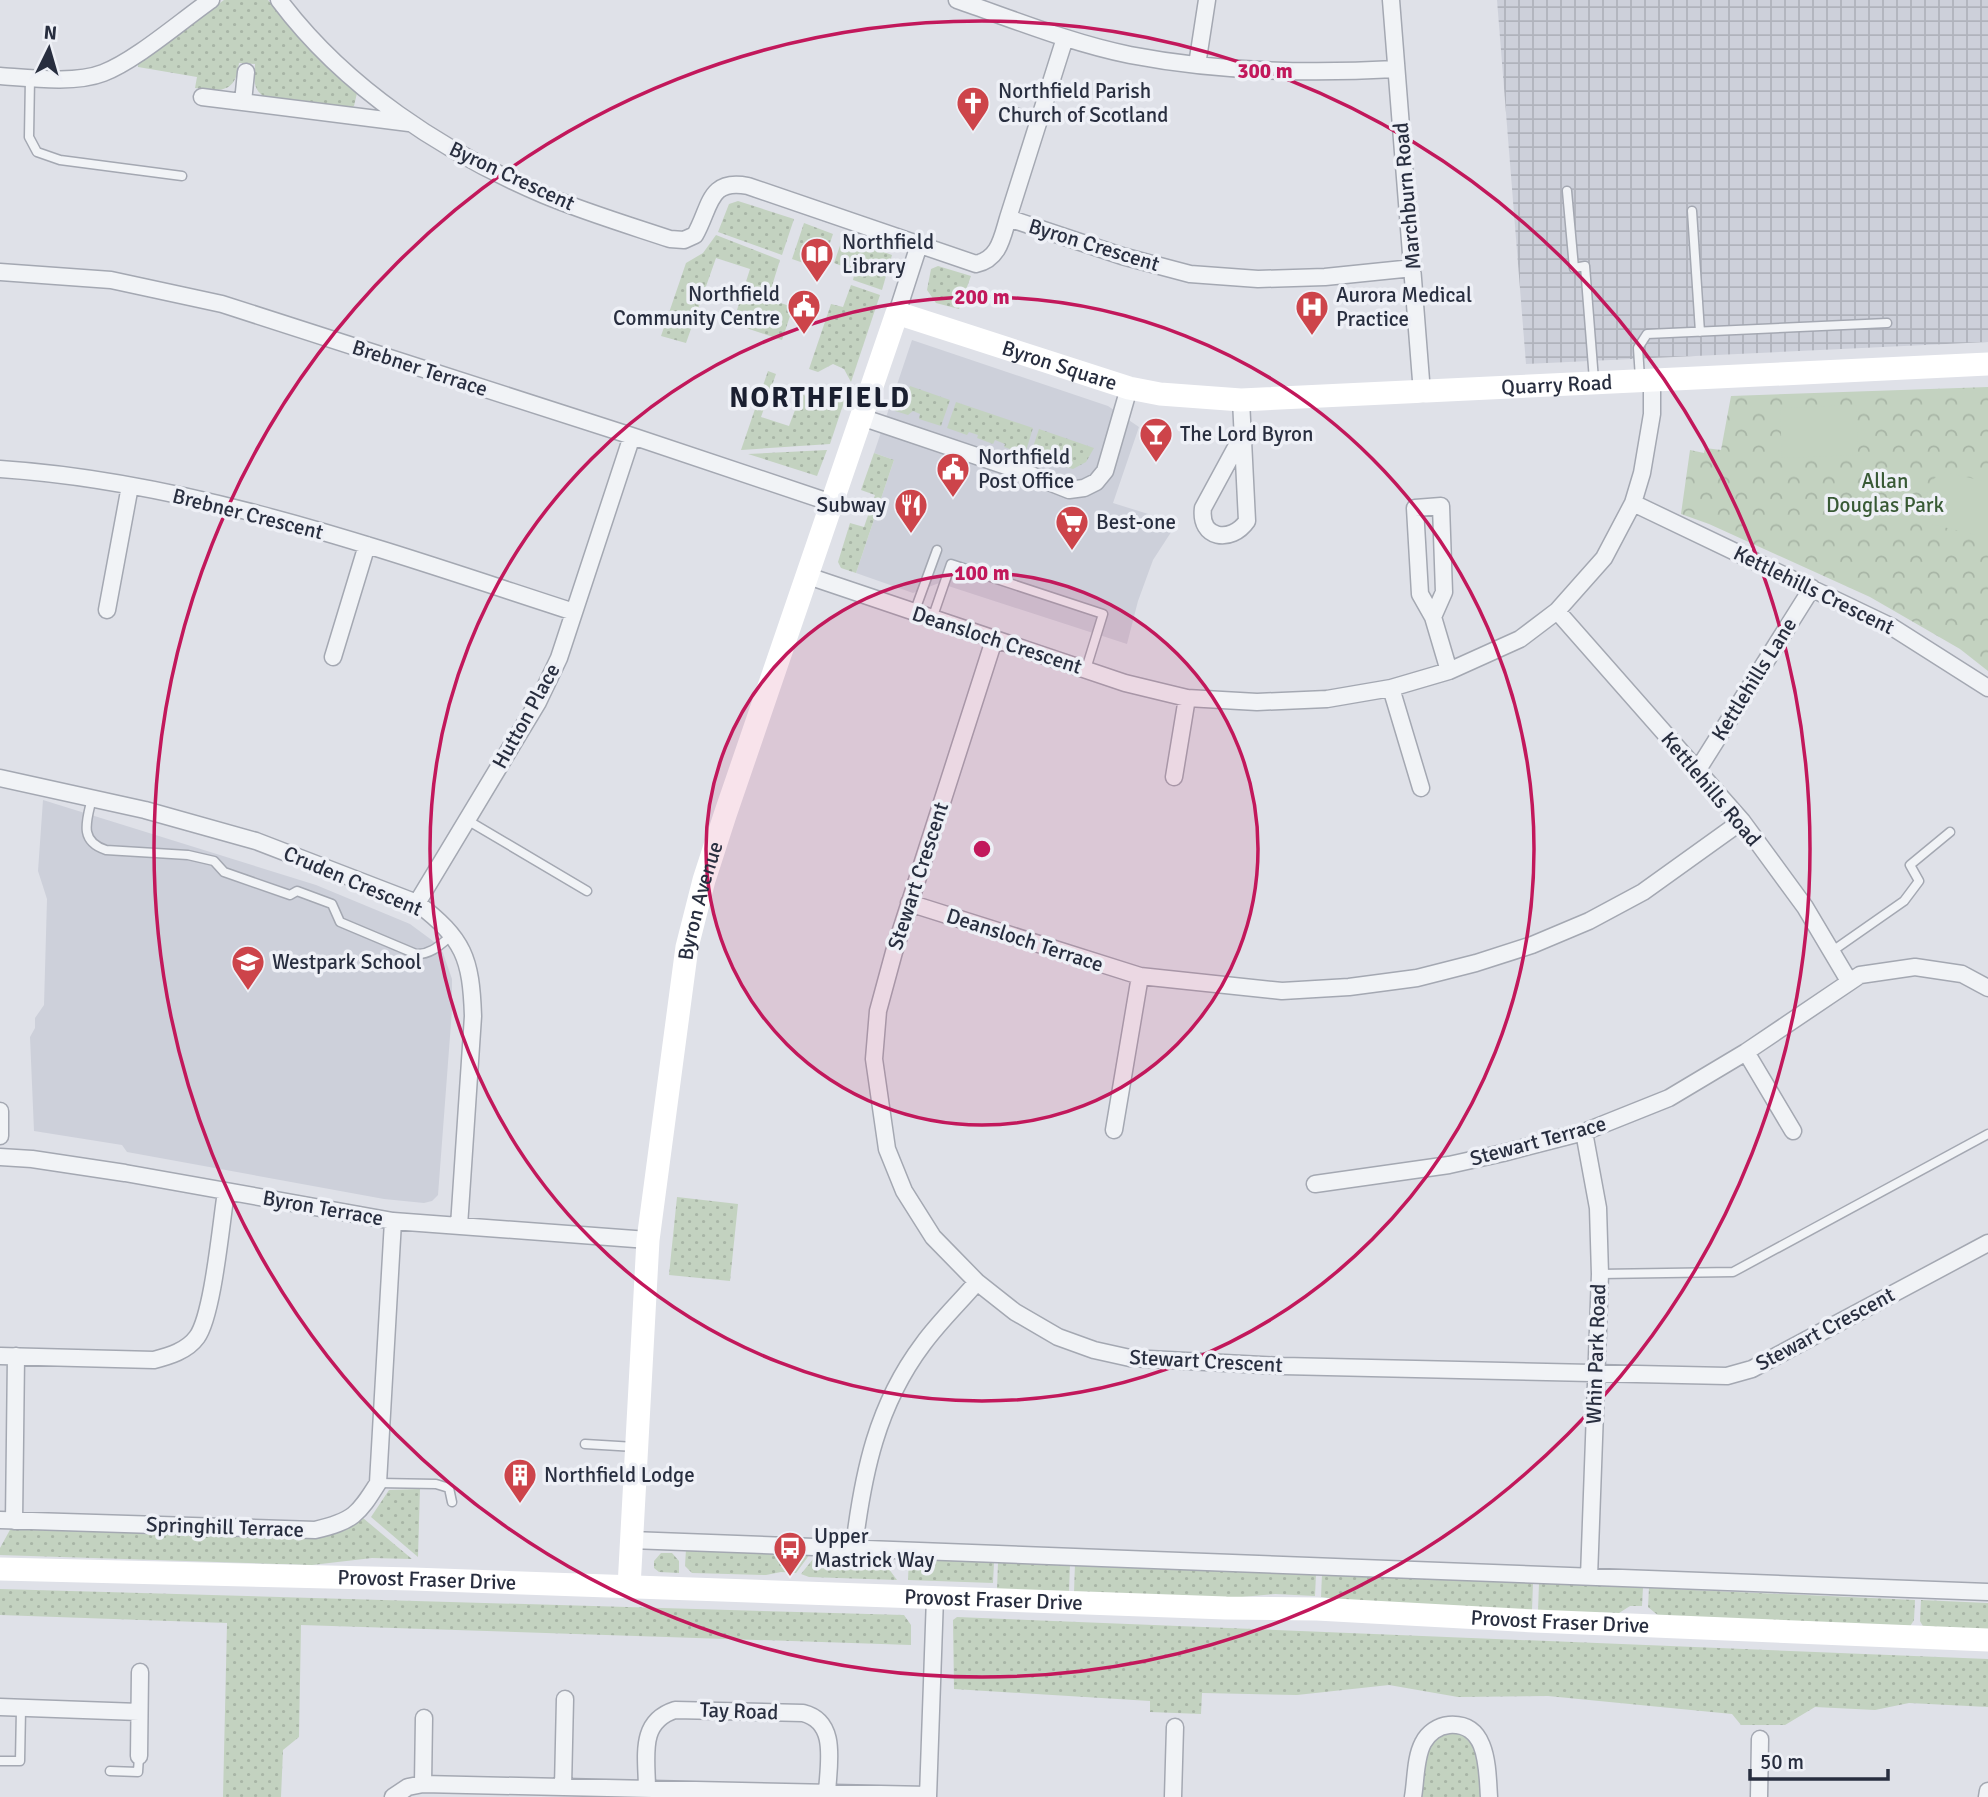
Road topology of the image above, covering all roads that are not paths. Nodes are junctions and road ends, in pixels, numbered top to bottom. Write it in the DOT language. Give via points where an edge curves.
graph roads {
  1 [pos="211,0"];
  2 [pos="279,0"];
  3 [pos="957,0"];
  4 [pos="1207,0"];
  5 [pos="1391,0"];
  6 [pos="1001,7"];
  7 [pos="1065,38"];
  8 [pos="1197,65"];
  9 [pos="1396,69"];
  10 [pos="246,72"];
  11 [pos="0,76"];
  12 [pos="30,78"];
  13 [pos="202,97"];
  14 [pos="243,102"];
  15 [pos="1010,110"];
  16 [pos="1038,120"];
  17 [pos="411,124"];
  18 [pos="182,176"];
  19 [pos="1567,191"];
  20 [pos="1692,211"];
  21 [pos="1008,218"];
  22 [pos="919,245"];
  23 [pos="1413,268"];
  24 [pos="0,272"];
  25 [pos="897,313"];
  26 [pos="1887,323"];
  27 [pos="1700,332"];
  28 [pos="1988,364"];
  29 [pos="1646,381"];
  30 [pos="1595,383"];
  31 [pos="1129,388"];
  32 [pos="1422,393"];
  33 [pos="1241,400"];
  34 [pos="861,418"];
  35 [pos="632,436"];
  36 [pos="1242,436"];
  37 [pos="0,469"];
  38 [pos="130,486"];
  39 [pos="832,503"];
  40 [pos="1633,503"];
  41 [pos="367,545"];
  42 [pos="937,550"];
  43 [pos="808,576"];
  44 [pos="1812,588"];
  45 [pos="107,610"];
  46 [pos="1557,611"];
  47 [pos="574,612"];
  48 [pos="914,613"];
  49 [pos="1433,617"];
  50 [pos="932,619"];
  51 [pos="994,640"];
  52 [pos="333,657"];
  53 [pos="1086,669"];
  54 [pos="1449,671"];
  55 [pos="1391,688"];
  56 [pos="1988,688"];
  57 [pos="1187,698"];
  58 [pos="1697,771"];
  59 [pos="1174,777"];
  60 [pos="0,778"];
  61 [pos="1422,788"];
  62 [pos="92,798"];
  63 [pos="467,820"];
  64 [pos="1742,821"];
  65 [pos="1950,832"];
  66 [pos="587,891"];
  67 [pos="416,902"];
  68 [pos="909,903"];
  69 [pos="452,934"];
  70 [pos="1831,952"];
  71 [pos="1140,976"];
  72 [pos="1849,981"];
  73 [pos="1988,988"];
  74 [pos="1746,1052"];
  75 [pos="0,1111"];
  76 [pos="1114,1130"];
  77 [pos="1793,1131"];
  78 [pos="1584,1132"];
  79 [pos="1988,1134"];
  80 [pos="0,1136"];
  81 [pos="0,1157"];
  82 [pos="1315,1184"];
  83 [pos="226,1192"];
  84 [pos="393,1221"];
  85 [pos="459,1226"];
  86 [pos="648,1240"];
  87 [pos="1988,1242"];
  88 [pos="1600,1274"];
  89 [pos="977,1282"];
  90 [pos="8,1356"];
  91 [pos="1595,1373"];
  92 [pos="585,1444"];
  93 [pos="635,1447"];
  94 [pos="377,1483"];
  95 [pos="452,1502"];
  96 [pos="7,1520"];
  97 [pos="631,1540"];
  98 [pos="854,1547"];
  99 [pos="0,1569"];
  100 [pos="1589,1577"];
  101 [pos="629,1587"];
  102 [pos="1988,1592"];
  103 [pos="934,1597"];
  104 [pos="1988,1640"];
  105 [pos="140,1672"];
  106 [pos="565,1699"];
  107 [pos="0,1707"];
  108 [pos="21,1709"];
  109 [pos="139,1712"];
  110 [pos="424,1718"];
  111 [pos="1175,1727"];
  112 [pos="1760,1739"];
  113 [pos="139,1756"];
  114 [pos="0,1761"];
  115 [pos="110,1771"];
  116 [pos="423,1784"];
  117 [pos="563,1787"];
  118 [pos="647,1790"];
  119 [pos="1988,1791"];
  120 [pos="827,1794"];
  121 [pos="793,1795"];
  122 [pos="928,1796"];
  123 [pos="393,1797"];
  124 [pos="1173,1797"];
  125 [pos="1413,1797"];
  126 [pos="1489,1797"];
  127 [pos="1759,1797"];
  128 [pos="1987,1797"];
  1 -- 12 [label="street" via="102,74"];
  2 -- 17 [label="street, Byron Crescent" via="339,66"];
  3 -- 6 [label="street"];
  4 -- 8 [label="street"];
  5 -- 9 [label="street, Marchburn Road"];
  6 -- 7 [label="street"];
  7 -- 8 [label="street" via="1130,55"];
  7 -- 16 [label="street"];
  8 -- 9 [label="street" via="1263,71"];
  9 -- 23 [label="street, Marchburn Road"];
  10 -- 14 [label="street"];
  11 -- 12 [label="street"];
  12 -- 18 [label="lane" via="29,137 37,152 60,160"];
  13 -- 14 [label="street, Byron Crescent"];
  14 -- 17 [label="street, Byron Crescent"];
  15 -- 16 [label="lane"];
  16 -- 21 [label="street"];
  17 -- 22 [label="street, Byron Crescent" via="490,170 545,195 670,239 695,235 711,198 732,183"];
  19 -- 30 [label="lane" via="1574,268 1585,267"];
  20 -- 27 [label="lane"];
  21 -- 22 [label="street, Byron Crescent" via="996,253 984,262 976,264"];
  21 -- 23 [label="street, Byron Crescent" via="1190,274 1271,279"];
  22 -- 25 [label="street, Byron Avenue"];
  23 -- 32 [label="street, Marchburn Road"];
  24 -- 35 [label="street, Brebner Terrace" via="111,280 191,296"];
  25 -- 31 [label="street, Byron Square"];
  25 -- 34 [label="street, Byron Avenue"];
  26 -- 27 [label="lane"];
  27 -- 29 [label="lane" via="1647,334 1639,348"];
  28 -- 29 [label="street, Quarry Road"];
  29 -- 30 [label="street, Quarry Road"];
  29 -- 40 [label="street, Deansloch Crescent" via="1652,414"];
  30 -- 32 [label="street, Quarry Road"];
  31 -- 33 [label="street, Quarry Road"];
  31 -- 34 [label="street, Byron Square" via="1105,471 1096,482 1069,490"];
  32 -- 33 [label="street, Quarry Road"];
  33 -- 36 [label="street"];
  34 -- 39 [label="street, Byron Avenue"];
  35 -- 39 [label="street, Brebner Terrace"];
  35 -- 47 [label="street, Hutton Place"];
  36 -- 36 [label="street" via="1247,521 1230,536 1216,535 1203,521 1203,508"];
  37 -- 38 [label="street, Brebner Crescent"];
  38 -- 41 [label="street, Brebner Crescent" via="249,511"];
  38 -- 45 [label="street"];
  39 -- 43 [label="street, Byron Avenue"];
  40 -- 44 [label="street, Kettlehills Crescent"];
  40 -- 46 [label="street, Deansloch Crescent" via="1604,558"];
  41 -- 47 [label="street, Brebner Crescent"];
  41 -- 52 [label="street"];
  42 -- 48 [label="lane"];
  43 -- 48 [label="street, Deansloch Crescent"];
  43 -- 86 [label="street, Byron Avenue" via="725,815 687,947"];
  44 -- 56 [label="street, Kettlehills Crescent" via="1892,627"];
  44 -- 58 [label="street, Kettlehills Lane"];
  46 -- 54 [label="street, Deansloch Crescent" via="1520,639"];
  46 -- 58 [label="street, Kettlehills Road"];
  47 -- 63 [label="street, Hutton Place" via="538,702"];
  48 -- 50 [label="street, Deansloch Crescent"];
  49 -- 49 [label="street" via="1420,594 1415,508 1441,506 1444,592"];
  49 -- 54 [label="street"];
  50 -- 51 [label="street, Deansloch Crescent"];
  50 -- 53 [label="lane" via="951,564 989,576 1103,614"];
  51 -- 53 [label="street, Deansloch Crescent"];
  51 -- 68 [label="street, Stewart Crescent"];
  53 -- 57 [label="street, Deansloch Crescent"];
  54 -- 55 [label="street, Deansloch Crescent"];
  55 -- 57 [label="street, Deansloch Crescent" via="1327,699"];
  55 -- 61 [label="street"];
  57 -- 59 [label="street"];
  58 -- 64 [label="street, Kettlehills Road"];
  60 -- 62 [label="street, Cruden Crescent"];
  62 -- 67 [label="street, Cruden Crescent" via="256,841"];
  62 -- 69 [label="lane" via="87,827 94,846 214,861 224,872 332,904 340,922 416,954 438,947"];
  63 -- 66 [label="lane"];
  63 -- 67 [label="street, Hutton Place"];
  64 -- 70 [label="street, Kettlehills Road" via="1805,907"];
  64 -- 71 [label="street, Deansloch Terrace" via="1643,892 1600,915 1476,963 1417,978 1282,992"];
  65 -- 70 [label="lane" via="1910,865 1919,881 1904,901"];
  67 -- 69 [label="street, Cruden Crescent"];
  68 -- 71 [label="street, Deansloch Terrace"];
  68 -- 89 [label="street, Stewart Crescent" via="878,1011 874,1059 881,1118 887,1149 904,1191 933,1237"];
  69 -- 85 [label="street, Cruden Crescent" via="466,957 473,1016"];
  70 -- 72 [label="street, Kettlehills Road"];
  71 -- 76 [label="street"];
  72 -- 73 [label="street, Stewart Terrace" via="1860,975 1915,967 1962,974"];
  72 -- 74 [label="street, Stewart Terrace"];
  74 -- 77 [label="street"];
  74 -- 78 [label="street, Stewart Terrace" via="1668,1098"];
  75 -- 80 [label="street"];
  78 -- 82 [label="street, Stewart Terrace" via="1448,1165"];
  78 -- 88 [label="street, Whin Park Road" via="1598,1208"];
  79 -- 88 [label="lane" via="1733,1272"];
  81 -- 83 [label="street, Byron Terrace"];
  83 -- 84 [label="street, Byron Terrace"];
  83 -- 90 [label="street" via="206,1318 196,1338 178,1353 154,1360"];
  84 -- 85 [label="street, Byron Terrace"];
  84 -- 94 [label="street, Springhill Terrace"];
  85 -- 86 [label="street, Byron Terrace"];
  86 -- 93 [label="street, Byron Avenue"];
  87 -- 91 [label="street, Stewart Crescent" via="1752,1369 1727,1376"];
  88 -- 91 [label="street, Whin Park Road"];
  89 -- 91 [label="street, Stewart Crescent" via="1058,1337 1130,1359"];
  89 -- 98 [label="street" via="922,1345 887,1404 865,1468"];
  90 -- 96 [label="street"];
  91 -- 100 [label="street, Whin Park Road"];
  92 -- 93 [label="lane"];
  93 -- 97 [label="street, Byron Avenue"];
  94 -- 95 [label="lane" via="436,1484 449,1488"];
  94 -- 96 [label="street, Springhill Terrace" via="360,1511 340,1524 315,1530"];
  97 -- 98 [label="street, Provost Fraser Drive"];
  97 -- 101 [label="street, Byron Avenue"];
  98 -- 100 [label="street, Provost Fraser Drive"];
  99 -- 101 [label="street, Provost Fraser Drive"];
  100 -- 102 [label="street, Provost Fraser Drive"];
  101 -- 103 [label="street, Provost Fraser Drive"];
  103 -- 104 [label="street, Provost Fraser Drive" via="1317,1609"];
  103 -- 122 [label="street"];
  105 -- 109 [label="street"];
  106 -- 117 [label="street"];
  107 -- 108 [label="street"];
  108 -- 109 [label="street"];
  108 -- 114 [label="lane" via="20,1761"];
  109 -- 113 [label="street"];
  110 -- 116 [label="street"];
  111 -- 124 [label="street"];
  112 -- 127 [label="street"];
  113 -- 115 [label="lane" via="138,1772"];
  116 -- 117 [label="street"];
  116 -- 123 [label="street"];
  117 -- 118 [label="street"];
  118 -- 120 [label="street, Tay Road" via="652,1724 661,1714 675,1710 815,1716 829,1739"];
  118 -- 121 [label="street"];
  119 -- 128 [label="street"];
  120 -- 121 [label="street"];
  120 -- 122 [label="street"];
  125 -- 126 [label="street" via="1423,1743 1448,1725 1473,1732 1483,1746"];
}
